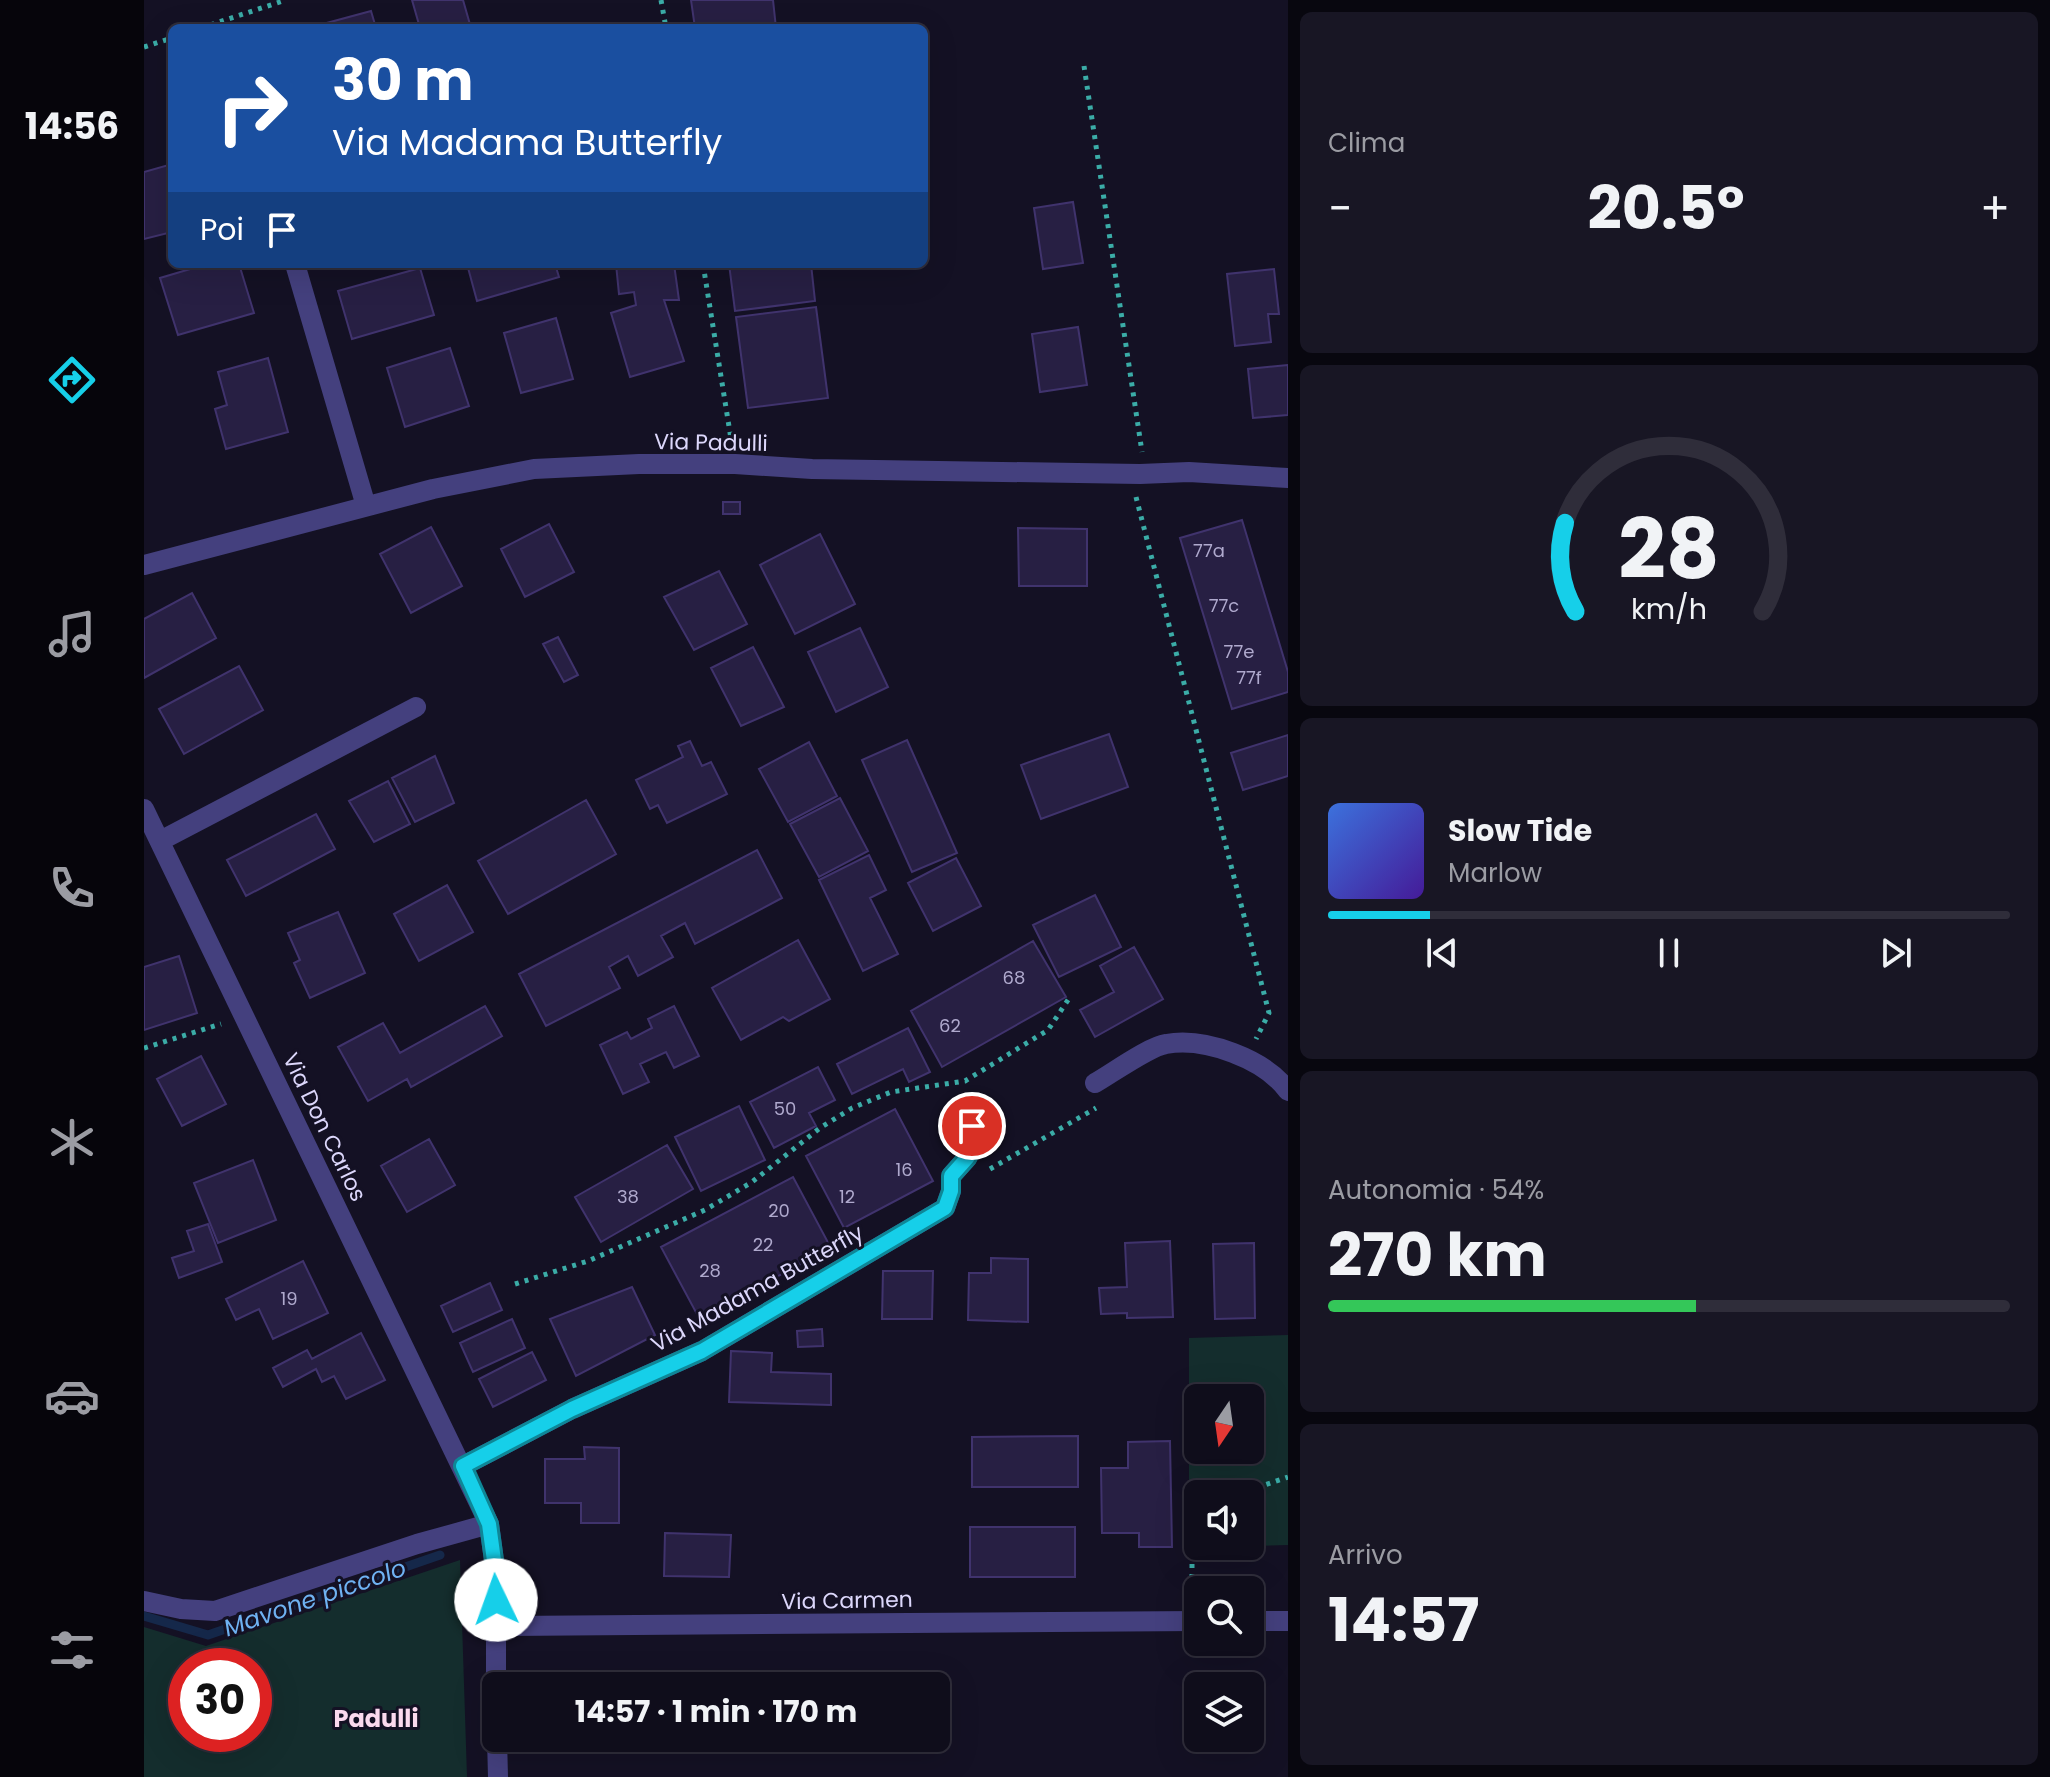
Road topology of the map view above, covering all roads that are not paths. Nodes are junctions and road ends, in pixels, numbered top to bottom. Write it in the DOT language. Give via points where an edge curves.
graph roads {
  1 [pos="296,268"];
  2 [pos="1288,478"];
  3 [pos="366,506"];
  4 [pos="144,565"];
  5 [pos="416,707"];
  6 [pos="144,809"];
  7 [pos="160,841"];
  8 [pos="1095,1083"];
  9 [pos="1288,1091"];
  10 [pos="972,1126"];
  11 [pos="463,1466"];
  12 [pos="489,1524"];
  13 [pos="144,1601"];
  14 [pos="1184,1621"];
  15 [pos="1264,1621"];
  16 [pos="1288,1621"];
  17 [pos="497,1626"];
  18 [pos="496,1672"];
  19 [pos="497,1752"];
  20 [pos="498,1777"];
  1 -- 3 [label="street"];
  2 -- 3 [label="street, Via Padulli" via="639,464 534,469"];
  3 -- 4 [label="street, Via Padulli"];
  5 -- 7 [label="street"];
  6 -- 7 [label="street, Via Don Carlos"];
  7 -- 11 [label="street, Via Don Carlos"];
  8 -- 9 [label="street" via="1163,1044 1202,1044 1246,1058"];
  10 -- 11 [label="street, Via Madama Butterfly" via="966,1135 968,1157 951,1176 945,1208 702,1351 572,1409"];
  11 -- 12 [label="street, Via Don Carlos"];
  12 -- 13 [label="street" via="215,1611"];
  12 -- 17 [label="street, Via Don Carlos"];
  14 -- 17 [label="street, Via Carmen"];
  15 -- 16 [label="street"];
  17 -- 18 [label="street, Via Don Carlos"];
  19 -- 20 [label="street"];
}
